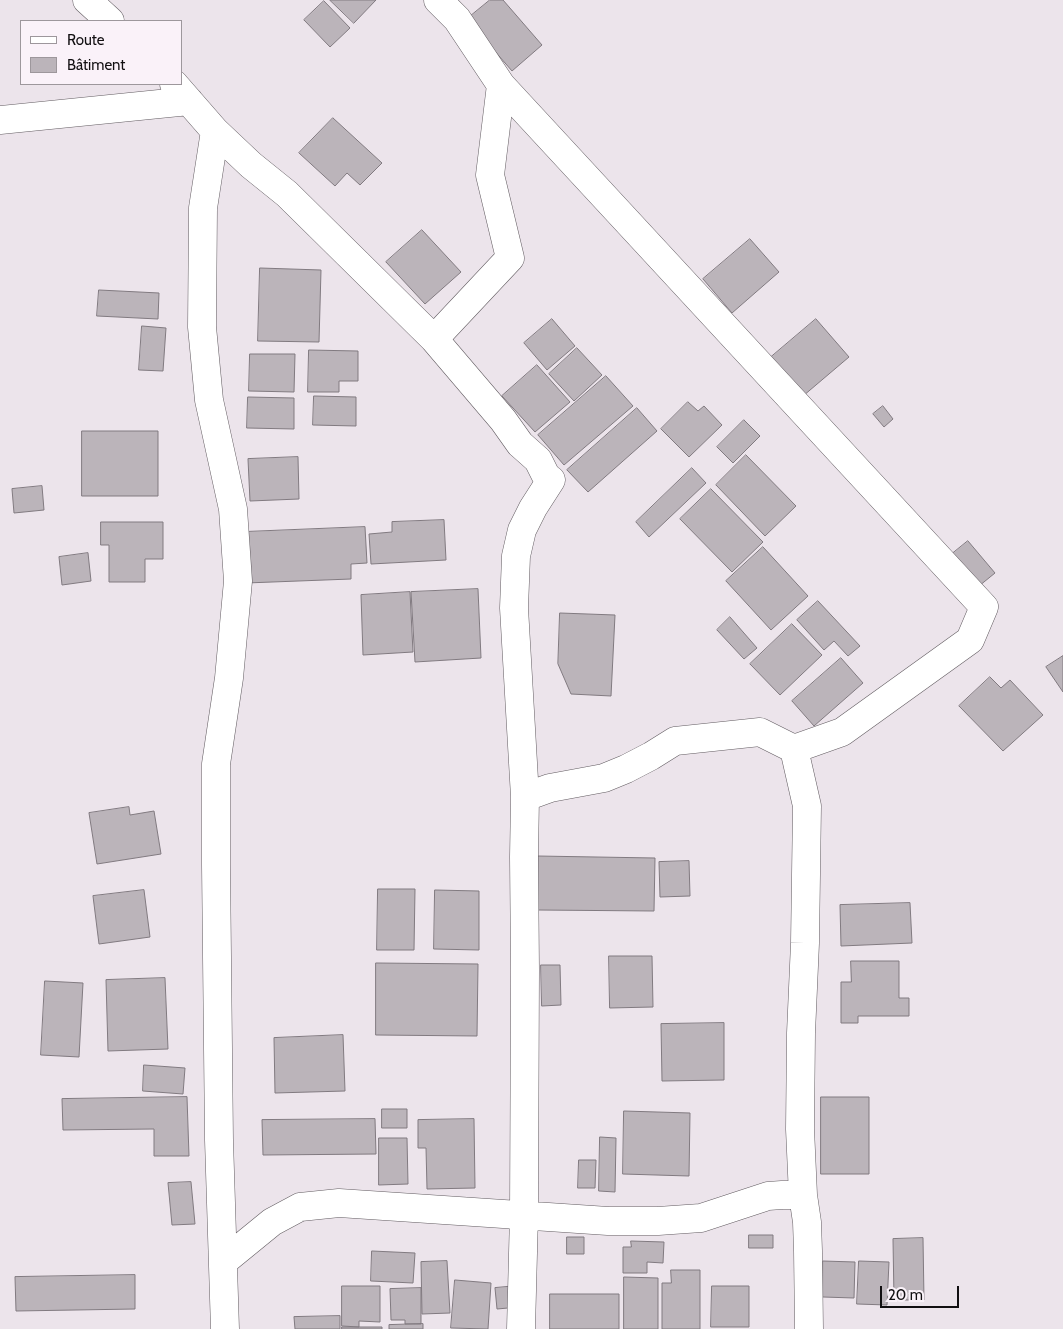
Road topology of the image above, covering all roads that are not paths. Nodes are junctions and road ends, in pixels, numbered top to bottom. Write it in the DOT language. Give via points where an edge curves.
graph roads {
  1 [pos="87,0"];
  2 [pos="438,0"];
  3 [pos="109,20"];
  4 [pos="501,85"];
  5 [pos="181,92"];
  6 [pos="0,120"];
  7 [pos="215,130"];
  8 [pos="434,338"];
  9 [pos="794,749"];
  10 [pos="526,797"];
  11 [pos="803,1195"];
  12 [pos="524,1216"];
  13 [pos="223,1262"];
  14 [pos="225,1329"];
  15 [pos="522,1329"];
  16 [pos="809,1329"];
  1 -- 3 [label="street"];
  2 -- 4 [label="street" via="457,18"];
  4 -- 8 [label="street" via="490,175 510,258"];
  4 -- 9 [label="street" via="984,608 970,640 842,732"];
  5 -- 6 [label="street"];
  5 -- 7 [label="street"];
  7 -- 8 [label="street" via="287,194"];
  7 -- 13 [label="street" via="203,208 202,327 209,400 233,509 238,581 229,678 216,764"];
  8 -- 10 [label="street" via="552,480 522,530 516,556 514,608"];
  9 -- 10 [label="street" via="760,732 675,741 604,778 550,788"];
  9 -- 11 [label="street" via="807,806 800,1129"];
  10 -- 12 [label="street"];
  11 -- 12 [label="street" via="768,1196 700,1218 608,1221"];
  11 -- 16 [label="street" via="808,1241"];
  12 -- 13 [label="street" via="339,1203 300,1207 272,1222"];
  12 -- 15 [label="street"];
  13 -- 14 [label="street"];
}
